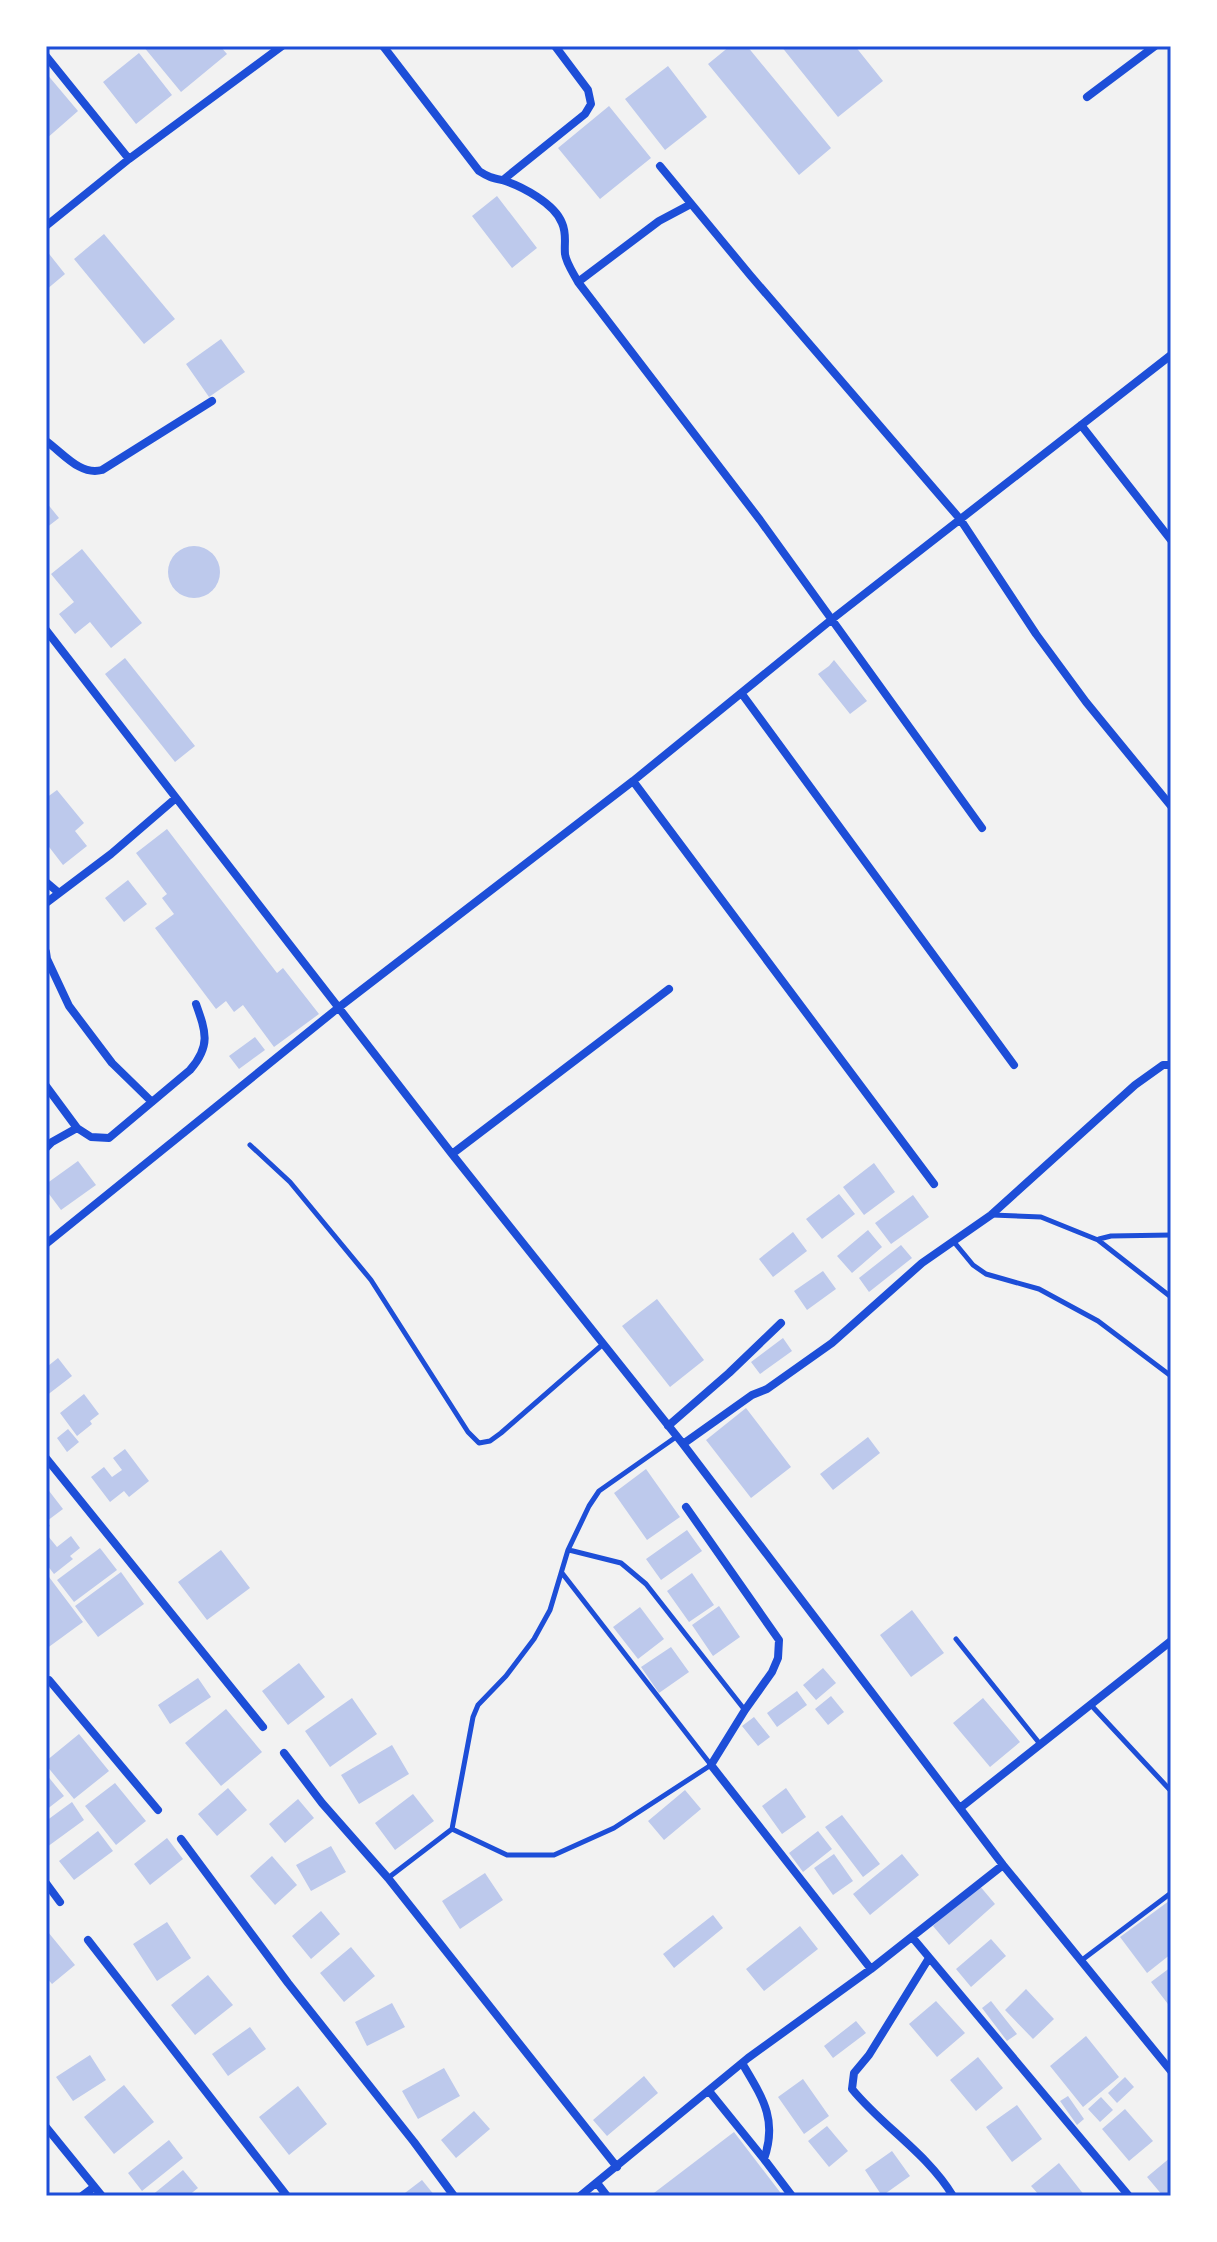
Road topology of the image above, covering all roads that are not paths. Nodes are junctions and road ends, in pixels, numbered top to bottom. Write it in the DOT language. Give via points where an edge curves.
graph roads {
  1 [pos="282,46"];
  2 [pos="383,46"];
  3 [pos="555,46"];
  4 [pos="1155,46"];
  5 [pos="46,56"];
  6 [pos="1087,97"];
  7 [pos="129,159"];
  8 [pos="660,166"];
  9 [pos="503,180"];
  10 [pos="691,204"];
  11 [pos="46,226"];
  12 [pos="578,282"];
  13 [pos="1171,355"];
  14 [pos="212,401"];
  15 [pos="1081,425"];
  16 [pos="46,441"];
  17 [pos="960,519"];
  18 [pos="1171,540"];
  19 [pos="831,620"];
  20 [pos="46,630"];
  21 [pos="742,694"];
  22 [pos="633,781"];
  23 [pos="176,798"];
  24 [pos="1171,806"];
  25 [pos="982,828"];
  26 [pos="46,882"];
  27 [pos="59,893"];
  28 [pos="46,903"];
  29 [pos="46,952"];
  30 [pos="46,959"];
  31 [pos="669,989"];
  32 [pos="196,1004"];
  33 [pos="338,1008"];
  34 [pos="1014,1065"];
  35 [pos="1171,1065"];
  36 [pos="46,1086"];
  37 [pos="152,1102"];
  38 [pos="77,1128"];
  39 [pos="250,1145"];
  40 [pos="46,1148"];
  41 [pos="452,1154"];
  42 [pos="934,1184"];
  43 [pos="991,1215"];
  44 [pos="1171,1235"];
  45 [pos="1098,1240"];
  46 [pos="953,1241"];
  47 [pos="46,1244"];
  48 [pos="1171,1297"];
  49 [pos="781,1323"];
  50 [pos="602,1345"];
  51 [pos="1171,1376"];
  52 [pos="668,1426"];
  53 [pos="679,1440"];
  54 [pos="46,1458"];
  55 [pos="686,1507"];
  56 [pos="568,1550"];
  57 [pos="562,1573"];
  58 [pos="956,1639"];
  59 [pos="1171,1641"];
  60 [pos="46,1680"];
  61 [pos="1090,1704"];
  62 [pos="745,1710"];
  63 [pos="263,1727"];
  64 [pos="1041,1745"];
  65 [pos="284,1753"];
  66 [pos="711,1765"];
  67 [pos="1171,1791"];
  68 [pos="960,1808"];
  69 [pos="158,1810"];
  70 [pos="452,1829"];
  71 [pos="181,1839"];
  72 [pos="1003,1865"];
  73 [pos="388,1878"];
  74 [pos="46,1883"];
  75 [pos="1171,1893"];
  76 [pos="60,1902"];
  77 [pos="912,1937"];
  78 [pos="88,1940"];
  79 [pos="929,1958"];
  80 [pos="1081,1961"];
  81 [pos="871,1969"];
  82 [pos="742,2063"];
  83 [pos="1171,2071"];
  84 [pos="709,2091"];
  85 [pos="46,2127"];
  86 [pos="764,2159"];
  87 [pos="617,2167"];
  88 [pos="597,2183"];
  89 [pos="94,2187"];
  90 [pos="82,2196"];
  91 [pos="102,2196"];
  92 [pos="287,2196"];
  93 [pos="454,2196"];
  94 [pos="580,2196"];
  95 [pos="607,2196"];
  96 [pos="792,2196"];
  97 [pos="953,2196"];
  98 [pos="1129,2196"];
  1 -- 7 [label="street"];
  2 -- 9 [label="street" via="479,171"];
  3 -- 9 [label="street" via="588,90 591,104"];
  4 -- 6 [label="street"];
  5 -- 7 [label="street"];
  7 -- 11 [label="street"];
  8 -- 10 [label="street"];
  9 -- 12 [label="street" via="553,209 562,222 565,256"];
  10 -- 12 [label="street" via="659,221"];
  10 -- 17 [label="street"];
  12 -- 19 [label="street"];
  13 -- 15 [label="street"];
  14 -- 16 [label="street" via="93,473"];
  15 -- 17 [label="street"];
  15 -- 18 [label="street"];
  17 -- 19 [label="street"];
  17 -- 24 [label="street" via="1044,645"];
  19 -- 21 [label="street"];
  19 -- 25 [label="street"];
  20 -- 23 [label="street"];
  21 -- 22 [label="street"];
  21 -- 34 [label="street"];
  22 -- 33 [label="street"];
  22 -- 42 [label="street"];
  23 -- 27 [label="street"];
  23 -- 33 [label="street"];
  26 -- 27 [label="street"];
  27 -- 28 [label="street"];
  29 -- 30 [label="street"];
  30 -- 37 [label="street" via="69,1006 112,1063"];
  31 -- 41 [label="street"];
  32 -- 37 [label="street" via="206,1030 205,1046 190,1070"];
  33 -- 41 [label="street"];
  33 -- 47 [label="street"];
  35 -- 43 [label="street" via="1135,1085"];
  36 -- 38 [label="street"];
  37 -- 38 [label="street" via="109,1138 91,1137"];
  38 -- 40 [label="street"];
  39 -- 50 [label="lane" via="290,1182 371,1280 479,1443 501,1433"];
  41 -- 50 [label="street"];
  43 -- 45 [label="lane" via="1041,1217"];
  43 -- 46 [label="street"];
  44 -- 45 [label="lane"];
  45 -- 48 [label="lane"];
  46 -- 51 [label="lane" via="986,1274 1039,1289 1098,1321"];
  46 -- 53 [label="street" via="832,1343 767,1389"];
  49 -- 52 [label="street"];
  50 -- 52 [label="street"];
  52 -- 53 [label="street"];
  53 -- 56 [label="lane" via="599,1491"];
  53 -- 68 [label="street"];
  54 -- 63 [label="street"];
  55 -- 62 [label="street" via="779,1640 772,1672"];
  56 -- 57 [label="lane"];
  56 -- 62 [label="lane" via="621,1563 646,1584"];
  57 -- 66 [label="lane"];
  57 -- 70 [label="lane" via="534,1639 478,1705"];
  58 -- 64 [label="lane"];
  59 -- 61 [label="street"];
  60 -- 69 [label="street"];
  61 -- 64 [label="street"];
  61 -- 67 [label="lane"];
  62 -- 66 [label="street"];
  64 -- 68 [label="street"];
  65 -- 73 [label="street"];
  66 -- 70 [label="lane" via="614,1828 554,1855 507,1855"];
  66 -- 81 [label="street"];
  68 -- 72 [label="street"];
  70 -- 73 [label="lane"];
  71 -- 93 [label="street"];
  72 -- 77 [label="street"];
  72 -- 80 [label="street"];
  73 -- 87 [label="street"];
  74 -- 76 [label="street"];
  75 -- 80 [label="lane"];
  77 -- 79 [label="street"];
  77 -- 81 [label="street"];
  78 -- 92 [label="street"];
  79 -- 97 [label="street" via="854,2073 852,2089 942,2177"];
  79 -- 98 [label="street"];
  80 -- 83 [label="street"];
  81 -- 82 [label="street"];
  82 -- 84 [label="street"];
  82 -- 86 [label="street" via="771,2124"];
  84 -- 86 [label="street"];
  84 -- 87 [label="street"];
  85 -- 89 [label="street"];
  86 -- 96 [label="street"];
  87 -- 88 [label="street"];
  88 -- 94 [label="street"];
  88 -- 95 [label="street"];
  89 -- 90 [label="street"];
  89 -- 91 [label="street"];
}
